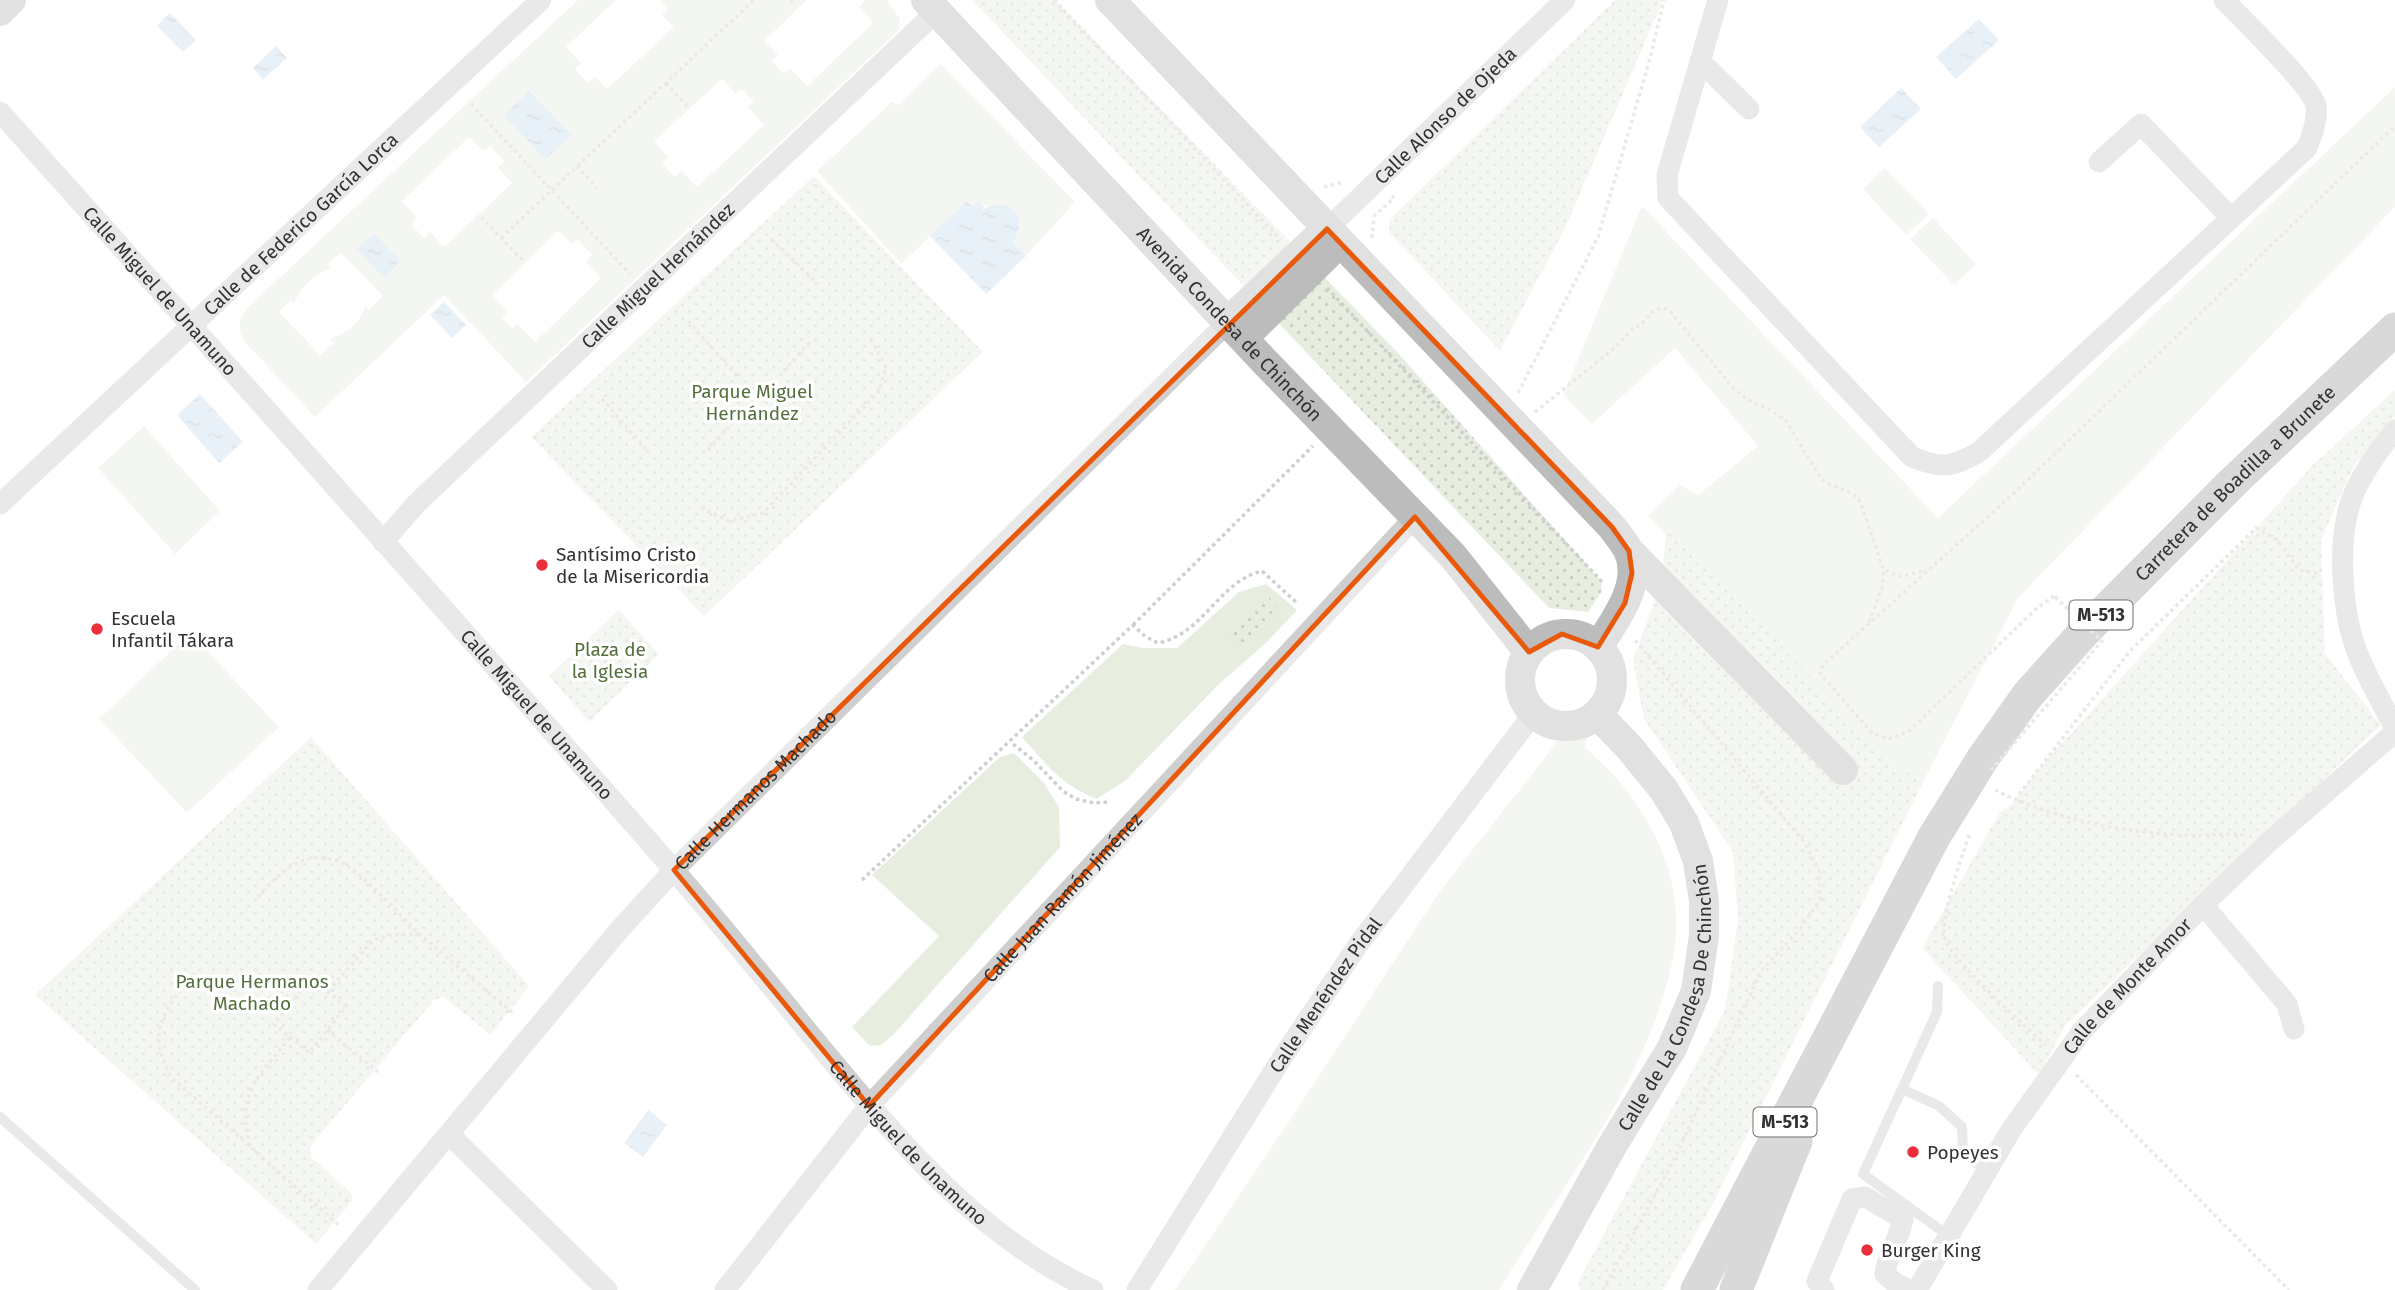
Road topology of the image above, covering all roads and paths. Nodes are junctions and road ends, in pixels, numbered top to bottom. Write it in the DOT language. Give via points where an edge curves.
graph roads {
  1 [pos="11,0"];
  2 [pos="541,0"];
  3 [pos="754,0"];
  4 [pos="790,0"];
  5 [pos="1054,0"];
  6 [pos="1110,0"];
  7 [pos="1565,0"];
  8 [pos="1664,0"];
  9 [pos="1718,0"];
  10 [pos="2224,0"];
  11 [pos="795,5"];
  12 [pos="931,6"];
  13 [pos="0,11"];
  14 [pos="1700,61"];
  15 [pos="666,83"];
  16 [pos="471,104"];
  17 [pos="687,106"];
  18 [pos="1749,109"];
  19 [pos="0,112"];
  20 [pos="2395,126"];
  21 [pos="2099,162"];
  22 [pos="577,166"];
  23 [pos="597,188"];
  24 [pos="552,190"];
  25 [pos="481,217"];
  26 [pos="2231,218"];
  27 [pos="1333,235"];
  28 [pos="501,238"];
  29 [pos="771,239"];
  30 [pos="1282,241"];
  31 [pos="523,261"];
  32 [pos="1311,271"];
  33 [pos="634,278"];
  34 [pos="818,284"];
  35 [pos="688,321"];
  36 [pos="191,326"];
  37 [pos="2395,329"];
  38 [pos="1235,330"];
  39 [pos="870,338"];
  40 [pos="811,340"];
  41 [pos="784,371"];
  42 [pos="737,376"];
  43 [pos="602,399"];
  44 [pos="1515,399"];
  45 [pos="1531,416"];
  46 [pos="731,425"];
  47 [pos="2395,430"];
  48 [pos="1314,445"];
  49 [pos="646,449"];
  50 [pos="708,450"];
  51 [pos="0,504"];
  52 [pos="701,508"];
  53 [pos="1415,517"];
  54 [pos="383,542"];
  55 [pos="1629,551"];
  56 [pos="1884,570"];
  57 [pos="1928,570"];
  58 [pos="2344,578"];
  59 [pos="1609,590"];
  60 [pos="1297,603"];
  61 [pos="1133,625"];
  62 [pos="1867,625"];
  63 [pos="1598,647"];
  64 [pos="1529,652"];
  65 [pos="1534,713"];
  66 [pos="1597,714"];
  67 [pos="2395,731"];
  68 [pos="1013,744"];
  69 [pos="1843,770"];
  70 [pos="1986,776"];
  71 [pos="1991,788"];
  72 [pos="2015,800"];
  73 [pos="1109,802"];
  74 [pos="1972,823"];
  75 [pos="2278,835"];
  76 [pos="674,870"];
  77 [pos="862,880"];
  78 [pos="258,897"];
  79 [pos="2203,905"];
  80 [pos="420,934"];
  81 [pos="1872,954"];
  82 [pos="194,973"];
  83 [pos="258,973"];
  84 [pos="1938,986"];
  85 [pos="328,991"];
  86 [pos="292,1001"];
  87 [pos="514,1014"];
  88 [pos="2294,1029"];
  89 [pos="327,1030"];
  90 [pos="290,1038"];
  91 [pos="2062,1059"];
  92 [pos="378,1072"];
  93 [pos="1902,1089"];
  94 [pos="869,1106"];
  95 [pos="0,1118"];
  96 [pos="449,1134"];
  97 [pos="251,1148"];
  98 [pos="1987,1172"];
  99 [pos="1863,1174"];
  100 [pos="1852,1199"];
  101 [pos="340,1226"];
  102 [pos="1949,1236"];
  103 [pos="195,1290"];
  104 [pos="318,1290"];
  105 [pos="607,1290"];
  106 [pos="725,1290"];
  107 [pos="1093,1290"];
  108 [pos="1138,1290"];
  109 [pos="1532,1290"];
  110 [pos="1697,1290"];
  111 [pos="1736,1290"];
  112 [pos="1824,1290"];
  113 [pos="1909,1290"];
  114 [pos="1917,1290"];
  115 [pos="2289,1290"];
  1 -- 13 [label="street"];
  2 -- 36 [label="street, Calle de Federico García Lorca"];
  3 -- 15 [label="path"];
  4 -- 11 [label="path"];
  5 -- 30 [label="path"];
  6 -- 27 [label="street"];
  7 -- 27 [label="street, Calle Alonso de Ojeda"];
  8 -- 44 [label="path" via="1598,237"];
  9 -- 14 [label="street"];
  10 -- 26 [label="street" via="2307,87 2316,106 2307,148"];
  12 -- 38 [label="street, Avenida Condesa de Chinchón"];
  12 -- 54 [label="street, Calle Miguel Hernández" via="425,495"];
  14 -- 18 [label="street"];
  14 -- 26 [label="street" via="1667,176 1668,198 1912,457 1935,466 1961,463 1979,452"];
  15 -- 17 [label="path"];
  15 -- 22 [label="path"];
  16 -- 24 [label="path"];
  19 -- 36 [label="street, Calle Miguel de Unamuno"];
  20 -- 57 [label="path" via="2012,495"];
  21 -- 26 [label="street" via="2141,124"];
  22 -- 23 [label="path"];
  22 -- 24 [label="path"];
  24 -- 28 [label="path"];
  24 -- 33 [label="path"];
  25 -- 28 [label="path"];
  27 -- 32 [label="street"];
  27 -- 38 [label="street"];
  27 -- 55 [label="street" via="1612,527"];
  28 -- 31 [label="path"];
  29 -- 34 [label="path"];
  32 -- 38 [label="street"];
  32 -- 59 [label="path"];
  35 -- 42 [label="path"];
  36 -- 51 [label="street, Calle de Federico García Lorca"];
  36 -- 54 [label="street, Calle Miguel de Unamuno"];
  37 -- 81 [label="main road, Carretera de Boadilla a Brunete / M-513" via="2212,502 2028,696 1934,837"];
  38 -- 53 [label="street, Avenida Condesa de Chinchón"];
  38 -- 76 [label="street, Calle Hermanos Machado"];
  39 -- 52 [label="path" via="886,367 879,391 763,513 729,521"];
  40 -- 41 [label="path"];
  43 -- 49 [label="path"];
  45 -- 56 [label="path" via="1653,311 1669,310 1734,389 1786,421 1822,480 1861,500"];
  46 -- 50 [label="path"];
  47 -- 58 [label="street" via="2354,494 2343,543"];
  48 -- 61 [label="path"];
  53 -- 64 [label="street, Avenida Condesa de Chinchón" via="1453,556"];
  53 -- 94 [label="street, Calle Juan Ramón Jiménez"];
  54 -- 76 [label="street, Calle Miguel de Unamuno"];
  55 -- 63 [label="street" via="1632,573 1625,603"];
  55 -- 69 [label="street"];
  56 -- 57 [label="path" via="1901,577"];
  56 -- 62 [label="path"];
  57 -- 62 [label="path"];
  58 -- 67 [label="street" via="2357,652"];
  58 -- 72 [label="path" via="2299,570 2277,540 2256,528 2130,651"];
  60 -- 61 [label="path" via="1262,572 1238,582 1174,640 1158,643"];
  61 -- 77 [label="path"];
  62 -- 70 [label="path, bridge" via="1820,673 1872,733 1888,739 1908,732 2054,596 2102,641"];
  63 -- 64 [label="street" via="1588,639 1562,634 1549,637"];
  63 -- 66 [label="street" via="1607,659 1611,688"];
  64 -- 65 [label="street" via="1522,664 1521,691"];
  65 -- 66 [label="street" via="1559,725 1572,725"];
  65 -- 108 [label="street, Calle Menéndez Pidal" via="1358,945"];
  66 -- 109 [label="street, Calle de La Condesa De Chinchón" via="1664,790 1684,823 1698,861 1704,936 1696,991 1672,1048"];
  67 -- 75 [label="street, Calle de Monte Amor"];
  68 -- 73 [label="path" via="1076,799"];
  71 -- 72 [label="path"];
  72 -- 75 [label="path" via="2122,830 2184,836"];
  74 -- 91 [label="path" via="1944,925 1945,941"];
  75 -- 79 [label="street, Calle de Monte Amor"];
  76 -- 94 [label="street, Calle Miguel de Unamuno"];
  76 -- 96 [label="street, Calle Hermanos Machado"];
  78 -- 80 [label="path" via="285,868 304,859 336,860 352,869"];
  79 -- 88 [label="street" via="2287,1004"];
  79 -- 91 [label="street, Calle de Monte Amor" via="2082,1031"];
  80 -- 85 [label="path" via="373,940"];
  80 -- 87 [label="path"];
  81 -- 110 [label="main road, Carretera de Boadilla a Brunete / M-513"];
  81 -- 111 [label="main road, Carretera de Boadilla a Brunete / M-513"];
  82 -- 97 [label="path" via="160,1023 161,1059 171,1077"];
  83 -- 86 [label="path"];
  84 -- 93 [label="lane" via="1937,1012"];
  85 -- 86 [label="path" via="311,978"];
  85 -- 89 [label="path" via="346,1007"];
  86 -- 90 [label="path" via="274,1024"];
  89 -- 90 [label="path" via="309,1053"];
  89 -- 92 [label="path"];
  90 -- 97 [label="path" via="250,1088 245,1130"];
  91 -- 98 [label="street, Calle de Monte Amor"];
  91 -- 115 [label="path"];
  93 -- 98 [label="lane" via="1939,1106 1962,1127 1963,1152"];
  93 -- 99 [label="lane"];
  94 -- 106 [label="street, Calle Juan Ramón Jiménez"];
  94 -- 107 [label="street, Calle Miguel de Unamuno" via="925,1168 991,1227 1066,1278"];
  95 -- 103 [label="lane"];
  96 -- 104 [label="street, Calle Hermanos Machado"];
  96 -- 105 [label="street"];
  97 -- 101 [label="path"];
  98 -- 102 [label="street, Calle de Monte Amor"];
  99 -- 100 [label="lane"];
  99 -- 102 [label="lane"];
  100 -- 112 [label="street" via="1817,1281"];
  100 -- 113 [label="street" via="1865,1197 1903,1219 1885,1274"];
  102 -- 114 [label="street, Calle de Monte Amor"];
}
